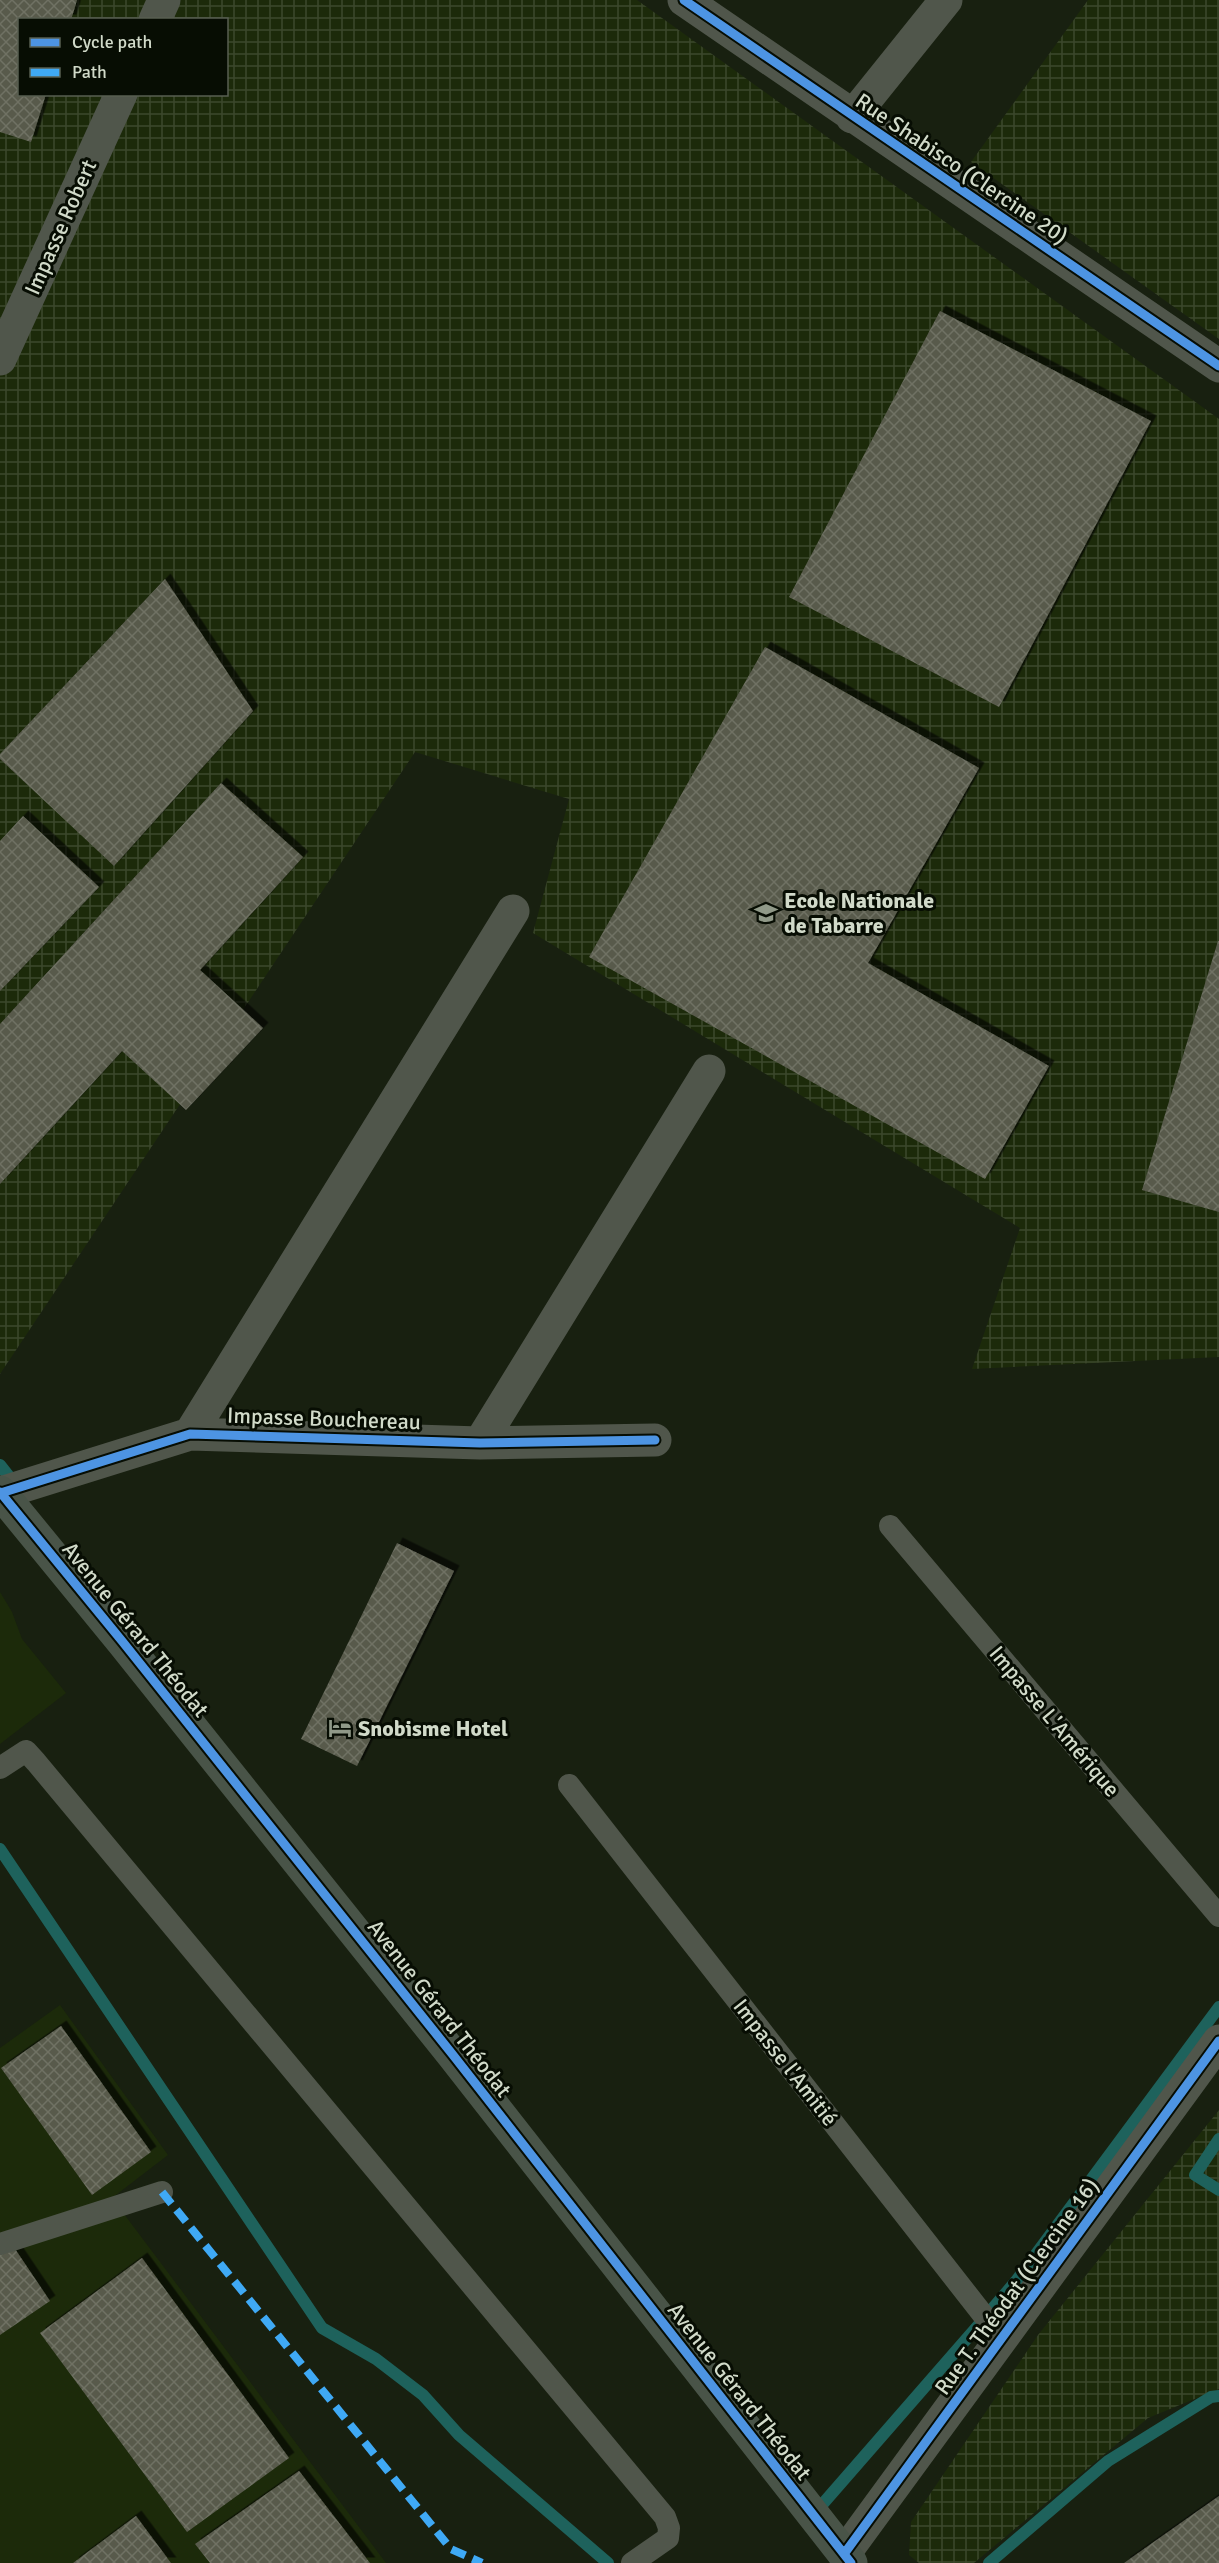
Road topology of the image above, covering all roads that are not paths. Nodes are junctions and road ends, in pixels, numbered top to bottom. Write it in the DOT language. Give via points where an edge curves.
graph roads {
  1 [pos="164,0"];
  2 [pos="684,0"];
  3 [pos="946,0"];
  4 [pos="156,18"];
  5 [pos="119,96"];
  6 [pos="852,117"];
  7 [pos="0,359"];
  8 [pos="1219,366"];
  9 [pos="513,911"];
  10 [pos="709,1071"];
  11 [pos="190,1434"];
  12 [pos="655,1440"];
  13 [pos="480,1443"];
  14 [pos="0,1492"];
  15 [pos="890,1526"];
  16 [pos="0,1768"];
  17 [pos="569,1785"];
  18 [pos="1219,1916"];
  19 [pos="1219,2041"];
  20 [pos="162,2192"];
  21 [pos="0,2244"];
  22 [pos="1002,2339"];
  23 [pos="640,2558"];
  24 [pos="847,2558"];
  1 -- 4 [label="street"];
  2 -- 6 [label="street, Rue Shabisco (Clercine 20)"];
  3 -- 6 [label="street"];
  5 -- 7 [label="street, Impasse Robert"];
  6 -- 8 [label="street, Rue Shabisco (Clercine 20)"];
  9 -- 11 [label="street, Impasse Bouchereau"];
  10 -- 13 [label="street"];
  11 -- 13 [label="street, Impasse Bouchereau"];
  11 -- 14 [label="street, Impasse Bouchereau"];
  12 -- 13 [label="street, Impasse Bouchereau"];
  14 -- 24 [label="street, Avenue Gérard Théodat" via="453,2055"];
  15 -- 18 [label="lane, Impasse L'Amérique"];
  16 -- 23 [label="lane" via="26,1751 36,1762 665,2517 668,2538"];
  17 -- 22 [label="lane, Impasse l'Amitié"];
  19 -- 22 [label="street, Rue T. Théodat (Clercine 16)"];
  20 -- 21 [label="lane"];
  22 -- 24 [label="street, Rue T. Théodat (Clercine 16)"];
}
